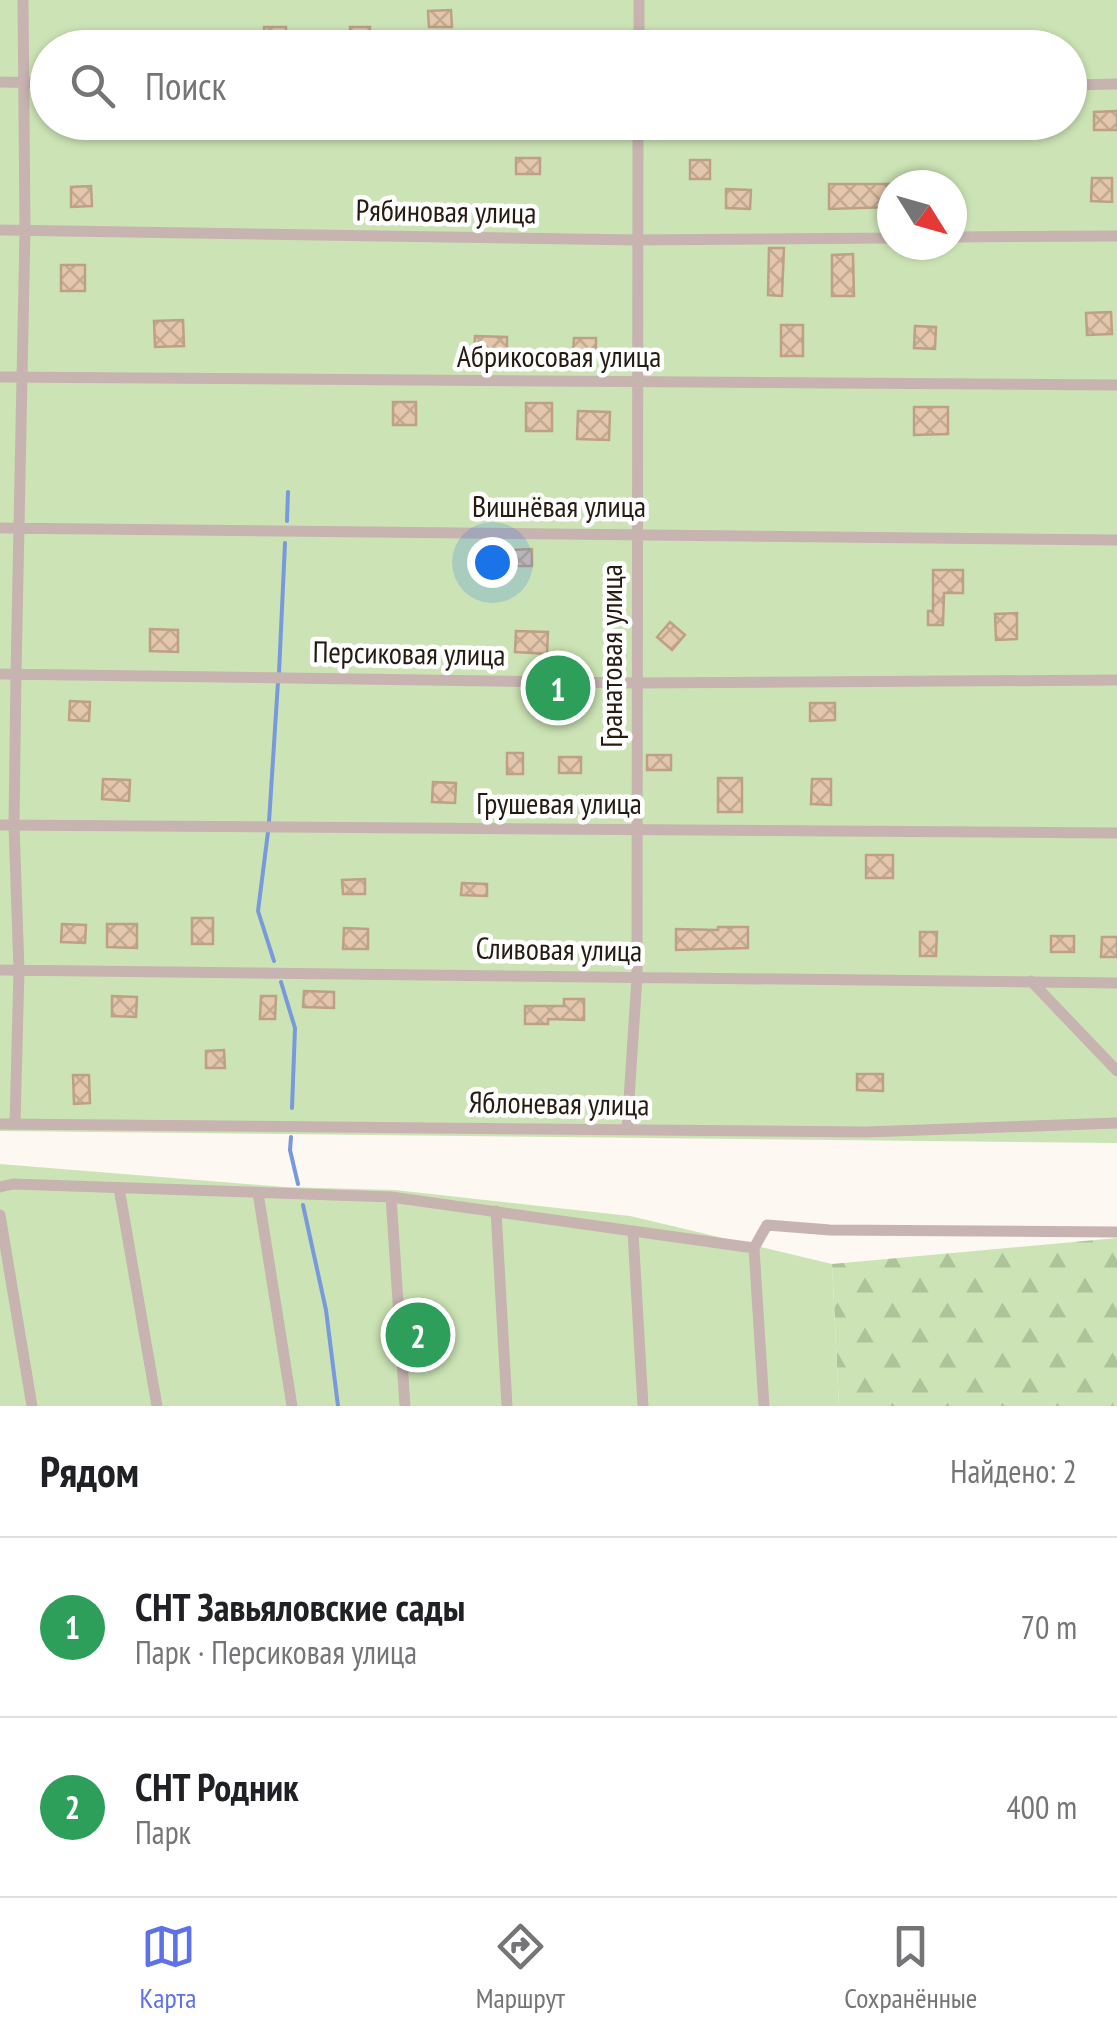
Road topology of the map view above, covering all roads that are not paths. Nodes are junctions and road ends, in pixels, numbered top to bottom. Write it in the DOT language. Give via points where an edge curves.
graph roads {
  1 [pos="23,0"];
  2 [pos="639,0"];
  3 [pos="639,30"];
  4 [pos="0,82"];
  5 [pos="23,83"];
  6 [pos="30,83"];
  7 [pos="1087,84"];
  8 [pos="1117,84"];
  9 [pos="638,140"];
  10 [pos="0,230"];
  11 [pos="25,230"];
  12 [pos="1117,236"];
  13 [pos="877,238"];
  14 [pos="967,238"];
  15 [pos="637,240"];
  16 [pos="0,377"];
  17 [pos="20,377"];
  18 [pos="636,382"];
  19 [pos="1117,385"];
  20 [pos="0,528"];
  21 [pos="18,528"];
  22 [pos="637,533"];
  23 [pos="1117,540"];
  24 [pos="0,674"];
  25 [pos="16,674"];
  26 [pos="1117,680"];
  27 [pos="637,683"];
  28 [pos="0,825"];
  29 [pos="14,826"];
  30 [pos="637,830"];
  31 [pos="1117,833"];
  32 [pos="0,970"];
  33 [pos="18,970"];
  34 [pos="637,976"];
  35 [pos="1031,981"];
  36 [pos="1117,983"];
  37 [pos="1117,1072"];
  38 [pos="1117,1123"];
  39 [pos="0,1124"];
  40 [pos="15,1124"];
  41 [pos="627,1130"];
  42 [pos="0,1187"];
  43 [pos="119,1188"];
  44 [pos="258,1193"];
  45 [pos="391,1197"];
  46 [pos="496,1211"];
  47 [pos="0,1215"];
  48 [pos="633,1232"];
  49 [pos="1117,1232"];
  50 [pos="754,1248"];
  51 [pos="32,1406"];
  52 [pos="157,1406"];
  53 [pos="292,1406"];
  54 [pos="405,1406"];
  55 [pos="507,1406"];
  56 [pos="643,1406"];
  57 [pos="764,1406"];
  1 -- 5 [label="street"];
  2 -- 3 [label="street"];
  4 -- 5 [label="street"];
  5 -- 6 [label="street"];
  5 -- 11 [label="street"];
  7 -- 8 [label="street"];
  9 -- 15 [label="street, Гранатовая улица"];
  10 -- 11 [label="street, Рябиновая улица"];
  11 -- 15 [label="street, Рябиновая улица"];
  11 -- 17 [label="street"];
  12 -- 14 [label="street"];
  13 -- 15 [label="street, Рябиновая улица"];
  15 -- 18 [label="street, Гранатовая улица"];
  16 -- 17 [label="street, Абрикосовая улица"];
  17 -- 18 [label="street, Абрикосовая улица"];
  17 -- 21 [label="street"];
  18 -- 19 [label="street, Абрикосовая улица"];
  18 -- 22 [label="street, Гранатовая улица"];
  20 -- 21 [label="street, Вишнёвая улица"];
  21 -- 22 [label="street, Вишнёвая улица"];
  21 -- 25 [label="street"];
  22 -- 23 [label="street, Вишнёвая улица"];
  22 -- 27 [label="street, Гранатовая улица"];
  24 -- 25 [label="street, Персиковая улица"];
  25 -- 27 [label="street, Персиковая улица"];
  25 -- 29 [label="street"];
  26 -- 27 [label="street, Персиковая улица"];
  27 -- 30 [label="street, Гранатовая улица"];
  28 -- 29 [label="street, Грушевая улица"];
  29 -- 30 [label="street, Грушевая улица"];
  29 -- 33 [label="street"];
  30 -- 31 [label="street, Грушевая улица"];
  30 -- 34 [label="street, Гранатовая улица"];
  32 -- 33 [label="street, Сливовая улица"];
  33 -- 34 [label="street, Сливовая улица"];
  33 -- 40 [label="street"];
  34 -- 35 [label="street, Сливовая улица"];
  34 -- 41 [label="street, Гранатовая улица"];
  35 -- 36 [label="street, Сливовая улица"];
  35 -- 37 [label="street"];
  38 -- 41 [label="street, Яблоневая улица" via="866,1132"];
  39 -- 40 [label="street, Яблоневая улица"];
  40 -- 41 [label="street, Яблоневая улица"];
  42 -- 43 [label="street"];
  43 -- 44 [label="street"];
  43 -- 52 [label="street"];
  44 -- 45 [label="street"];
  44 -- 53 [label="street"];
  45 -- 46 [label="street"];
  45 -- 54 [label="street"];
  46 -- 48 [label="street"];
  46 -- 55 [label="street"];
  47 -- 51 [label="street"];
  48 -- 50 [label="street"];
  48 -- 56 [label="street"];
  49 -- 50 [label="street" via="767,1225"];
  50 -- 57 [label="street"];
}
